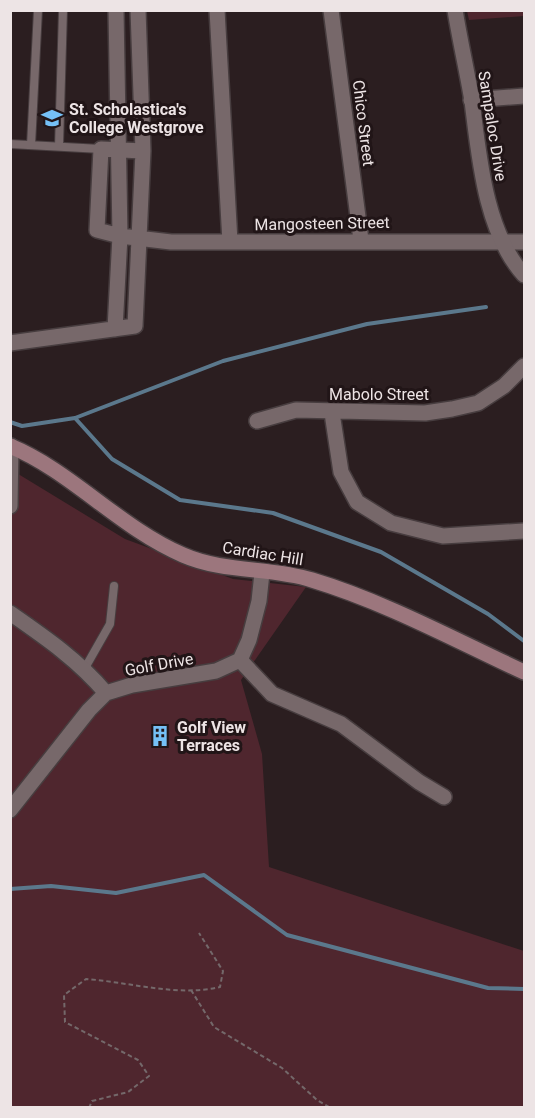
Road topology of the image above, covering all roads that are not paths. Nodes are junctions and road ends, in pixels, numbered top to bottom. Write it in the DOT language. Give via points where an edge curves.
graph roads {
  1 [pos="38,10"];
  2 [pos="63,10"];
  3 [pos="116,10"];
  4 [pos="138,10"];
  5 [pos="217,10"];
  6 [pos="331,10"];
  7 [pos="455,10"];
  8 [pos="525,96"];
  9 [pos="471,100"];
  10 [pos="10,144"];
  11 [pos="31,145"];
  12 [pos="59,146"];
  13 [pos="101,149"];
  14 [pos="121,150"];
  15 [pos="143,151"];
  16 [pos="120,236"];
  17 [pos="140,238"];
  18 [pos="361,240"];
  19 [pos="504,241"];
  20 [pos="230,242"];
  21 [pos="525,242"];
  22 [pos="525,275"];
  23 [pos="115,328"];
  24 [pos="10,343"];
  25 [pos="525,366"];
  26 [pos="332,413"];
  27 [pos="256,421"];
  28 [pos="11,446"];
  29 [pos="10,506"];
  30 [pos="525,531"];
  31 [pos="262,573"];
  32 [pos="114,586"];
  33 [pos="10,613"];
  34 [pos="240,660"];
  35 [pos="85,668"];
  36 [pos="525,672"];
  37 [pos="106,693"];
  38 [pos="444,797"];
  39 [pos="10,810"];
  1 -- 11 [label="lane"];
  2 -- 12 [label="lane"];
  3 -- 14 [label="street"];
  4 -- 15 [label="street"];
  5 -- 20 [label="street"];
  6 -- 18 [label="street, Chico Street"];
  7 -- 9 [label="street, Sampaloc Drive"];
  8 -- 9 [label="street"];
  9 -- 19 [label="street, Sampaloc Drive" via="478,161 488,202"];
  10 -- 11 [label="lane"];
  11 -- 12 [label="lane"];
  12 -- 13 [label="lane"];
  13 -- 14 [label="street"];
  13 -- 16 [label="street" via="97,230"];
  14 -- 15 [label="street"];
  14 -- 16 [label="street"];
  15 -- 17 [label="street"];
  16 -- 17 [label="street, Mangosteen Street"];
  16 -- 23 [label="street"];
  17 -- 20 [label="street, Mangosteen Street"];
  17 -- 23 [label="street" via="135,326"];
  18 -- 19 [label="street, Mangosteen Street"];
  18 -- 20 [label="street, Mangosteen Street"];
  19 -- 21 [label="street, Mangosteen Street"];
  19 -- 22 [label="street, Sampaloc Drive"];
  23 -- 24 [label="street"];
  25 -- 26 [label="street, Mabolo Street" via="478,403 425,413"];
  26 -- 27 [label="street, Mabolo Street" via="296,410"];
  26 -- 30 [label="street" via="340,472 357,502 392,523 443,536"];
  28 -- 29 [label="street"];
  28 -- 31 [label="main road, Cardiac Hill" via="166,547 214,564"];
  31 -- 34 [label="street" via="252,630"];
  31 -- 36 [label="main road, Cardiac Hill" via="309,578 352,593"];
  32 -- 35 [label="lane" via="110,624"];
  33 -- 35 [label="street"];
  34 -- 37 [label="street, Golf Drive" via="216,671"];
  34 -- 38 [label="street" via="272,694 341,724"];
  35 -- 37 [label="street"];
  37 -- 39 [label="street, Golf Drive"];
}
